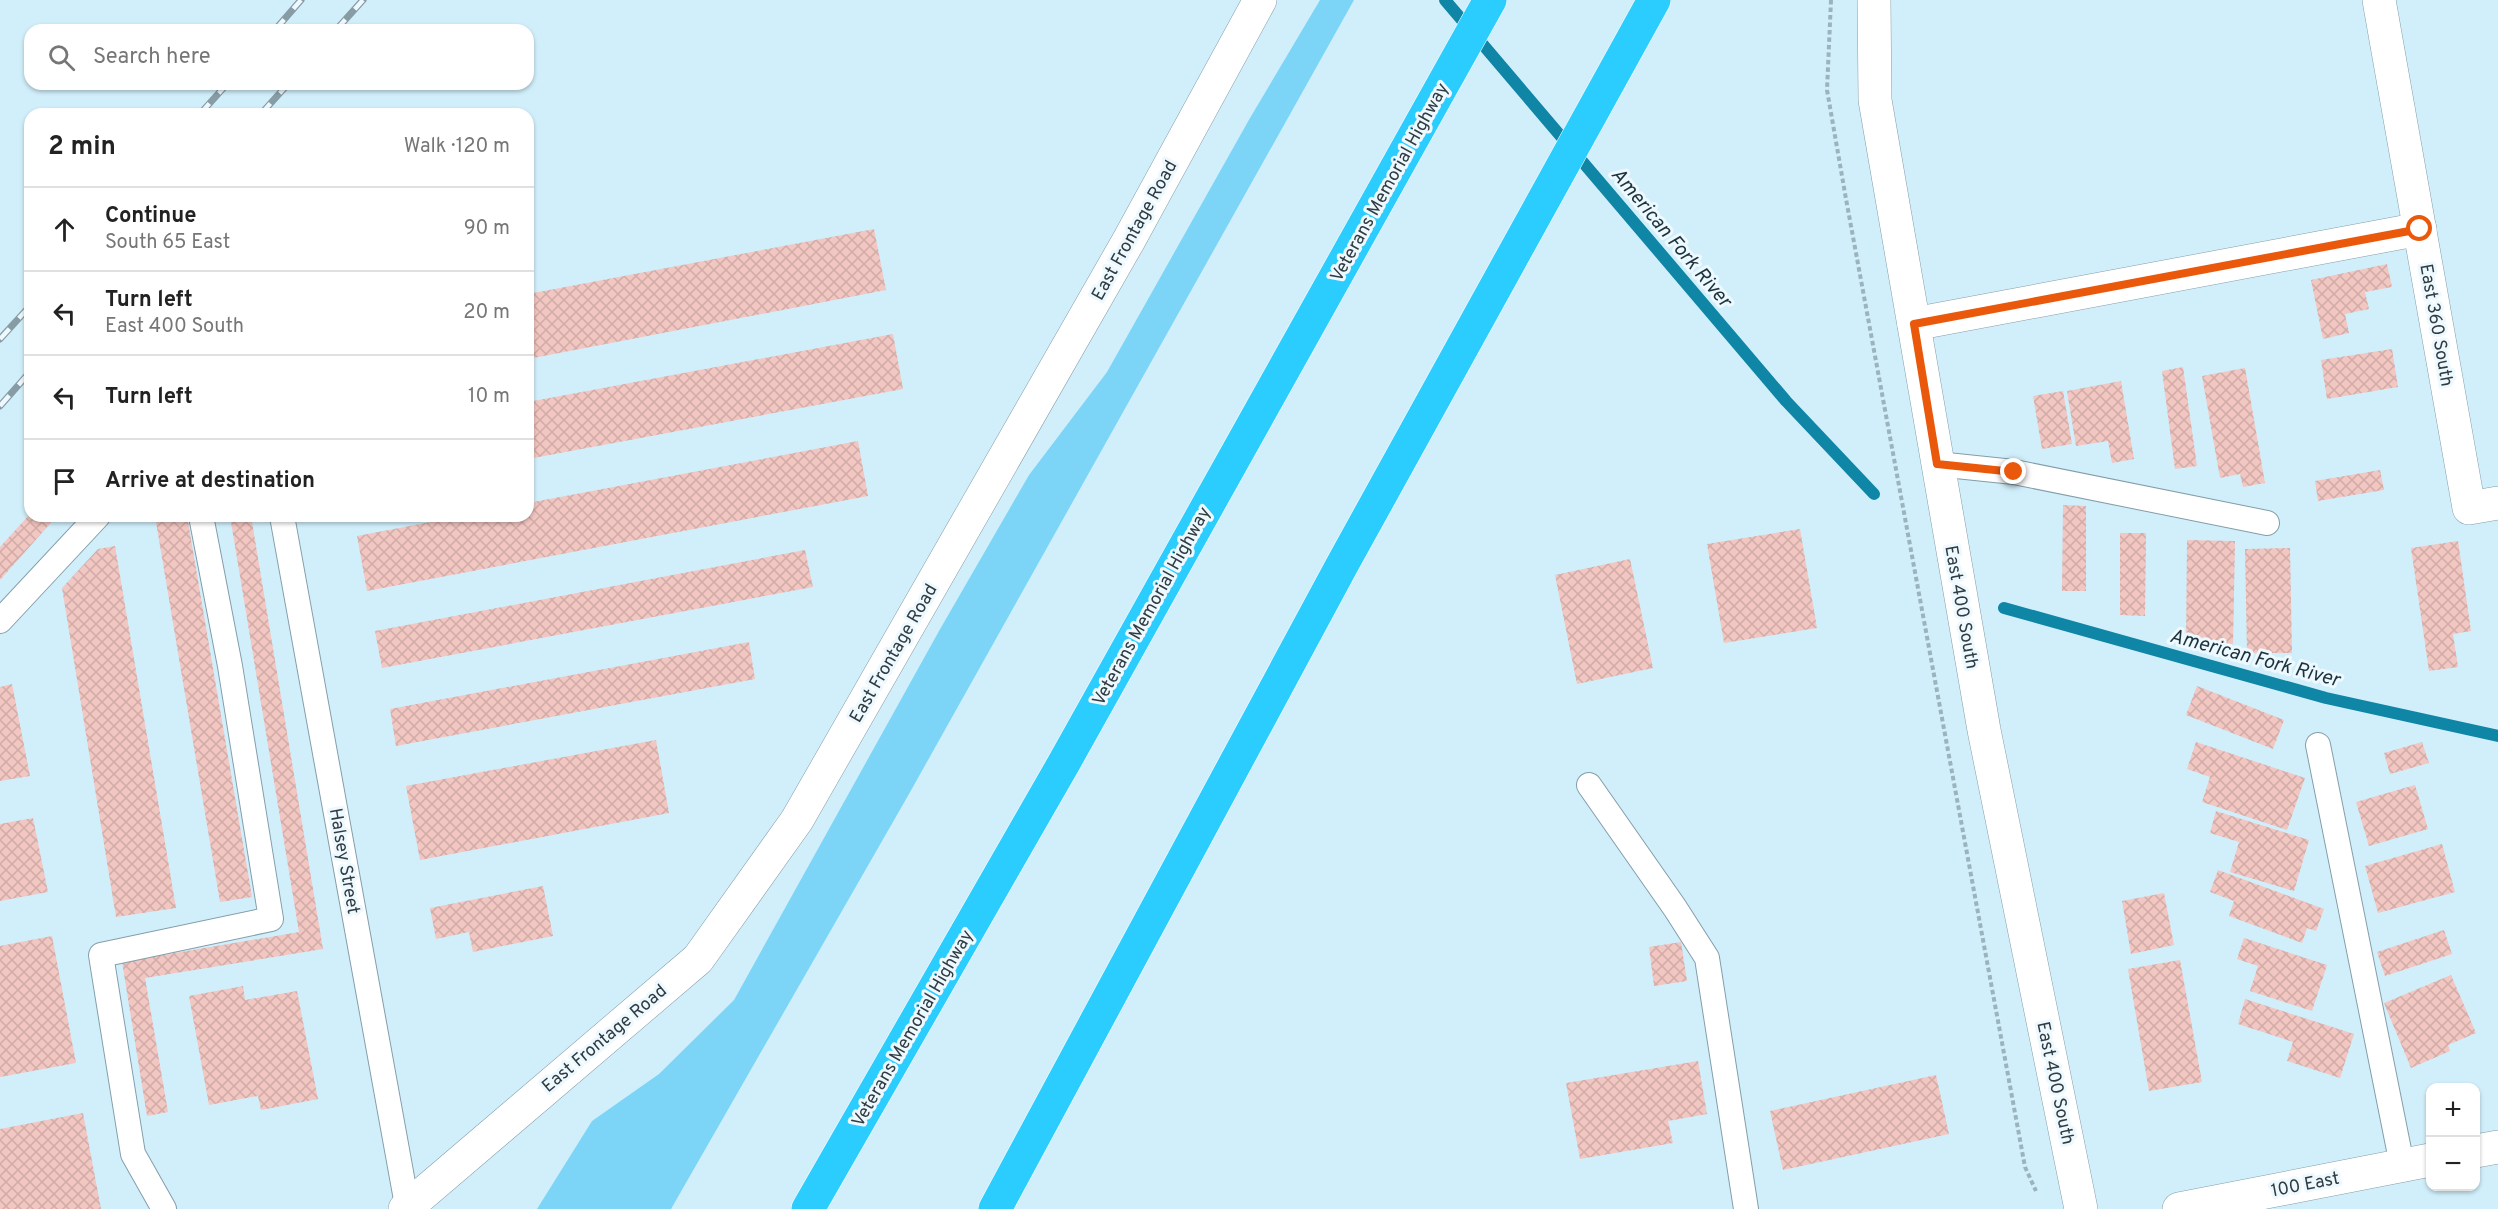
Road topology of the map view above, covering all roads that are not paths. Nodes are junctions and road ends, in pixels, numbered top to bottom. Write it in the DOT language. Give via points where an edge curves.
graph roads {
  1 [pos="1260,0"];
  2 [pos="1491,0"];
  3 [pos="1654,0"];
  4 [pos="1874,0"];
  5 [pos="2379,0"];
  6 [pos="2420,229"];
  7 [pos="1914,324"];
  8 [pos="1937,464"];
  9 [pos="2484,505"];
  10 [pos="92,522"];
  11 [pos="202,522"];
  12 [pos="283,522"];
  13 [pos="2267,523"];
  14 [pos="0,621"];
  15 [pos="2318,745"];
  16 [pos="1589,785"];
  17 [pos="2498,1147"];
  18 [pos="2480,1150"];
  19 [pos="2416,1162"];
  20 [pos="406,1207"];
  21 [pos="164,1209"];
  22 [pos="808,1209"];
  23 [pos="995,1209"];
  24 [pos="1746,1209"];
  25 [pos="2081,1209"];
  26 [pos="2179,1209"];
  1 -- 20 [label="street, East Frontage Road" via="1129,240 797,820 698,958"];
  2 -- 22 [label="highway, Veterans Memorial Highway"];
  3 -- 23 [label="highway" via="1290,660"];
  4 -- 7 [label="street, East 400 South" via="1875,100"];
  5 -- 6 [label="street, East 360 South"];
  6 -- 7 [label="street"];
  6 -- 9 [label="street, East 360 South"];
  7 -- 8 [label="street, East 400 South"];
  8 -- 13 [label="lane" via="2014,472"];
  8 -- 25 [label="street, East 400 South" via="1984,730"];
  10 -- 14 [label="lane"];
  11 -- 21 [label="lane" via="271,919 101,955 133,1154"];
  12 -- 20 [label="lane, Halsey Street"];
  15 -- 19 [label="lane"];
  16 -- 24 [label="lane" via="1707,958"];
  17 -- 18 [label="street"];
  19 -- 26 [label="street, 100 East"];
}
